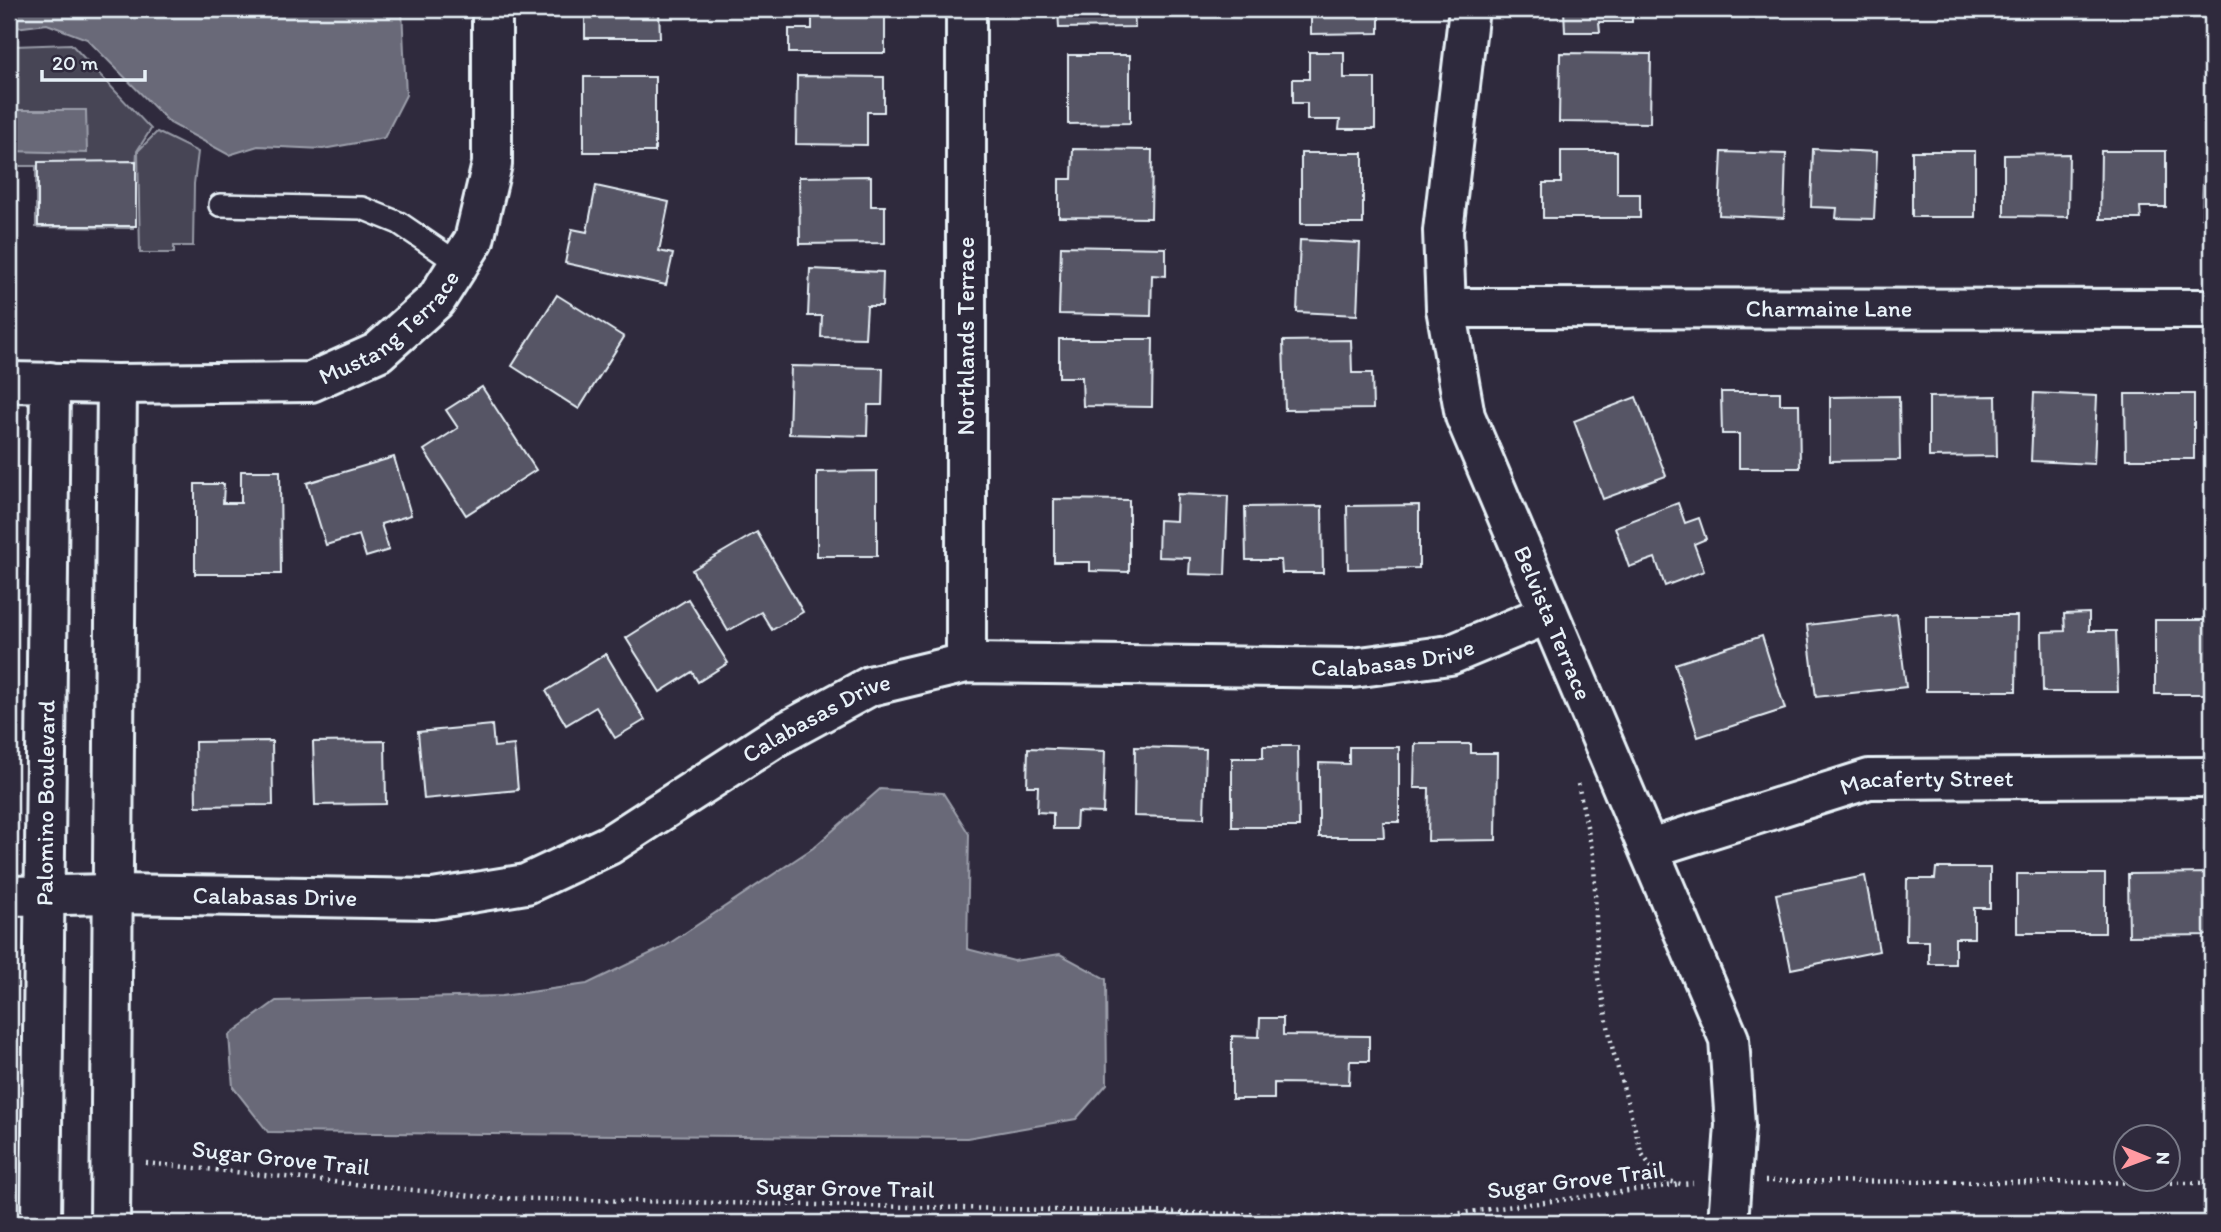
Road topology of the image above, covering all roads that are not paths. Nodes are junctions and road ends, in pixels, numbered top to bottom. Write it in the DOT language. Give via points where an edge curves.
graph roads {
  1 [pos="492,9"];
  2 [pos="966,9"];
  3 [pos="1469,9"];
  4 [pos="220,205"];
  5 [pos="459,264"];
  6 [pos="1446,309"];
  7 [pos="2212,309"];
  8 [pos="9,382"];
  9 [pos="50,382"];
  10 [pos="117,384"];
  11 [pos="1548,614"];
  12 [pos="966,663"];
  13 [pos="2212,777"];
  14 [pos="1650,848"];
  15 [pos="112,894"];
  16 [pos="27,896"];
  17 [pos="41,1223"];
  18 [pos="110,1223"];
  19 [pos="1728,1223"];
  1 -- 5 [label="street, Mustang Terrace" via="492,164 474,240"];
  2 -- 12 [label="street, Northlands Terrace"];
  3 -- 6 [label="street, Belvista Terrace" via="1443,231"];
  4 -- 5 [label="lane" via="362,208 399,223"];
  5 -- 10 [label="street, Mustang Terrace" via="436,300 378,352 311,382"];
  6 -- 7 [label="street, Charmaine Lane"];
  6 -- 11 [label="street, Belvista Terrace" via="1465,416"];
  8 -- 9 [label="street, Mustang Terrace"];
  9 -- 10 [label="street, Mustang Terrace"];
  9 -- 16 [label="street, Palomino Boulevard"];
  10 -- 15 [label="street"];
  11 -- 12 [label="street, Calabasas Drive" via="1450,655 1353,668"];
  11 -- 14 [label="street, Belvista Terrace"];
  12 -- 15 [label="street, Calabasas Drive" via="870,686 776,737 609,845 526,884 433,899"];
  13 -- 14 [label="street, Macaferty Street" via="1869,779"];
  14 -- 19 [label="street, Belvista Terrace" via="1729,1039 1735,1125"];
  15 -- 16 [label="street, Calabasas Drive"];
  15 -- 18 [label="street"];
  16 -- 17 [label="street, Palomino Boulevard"];
}
